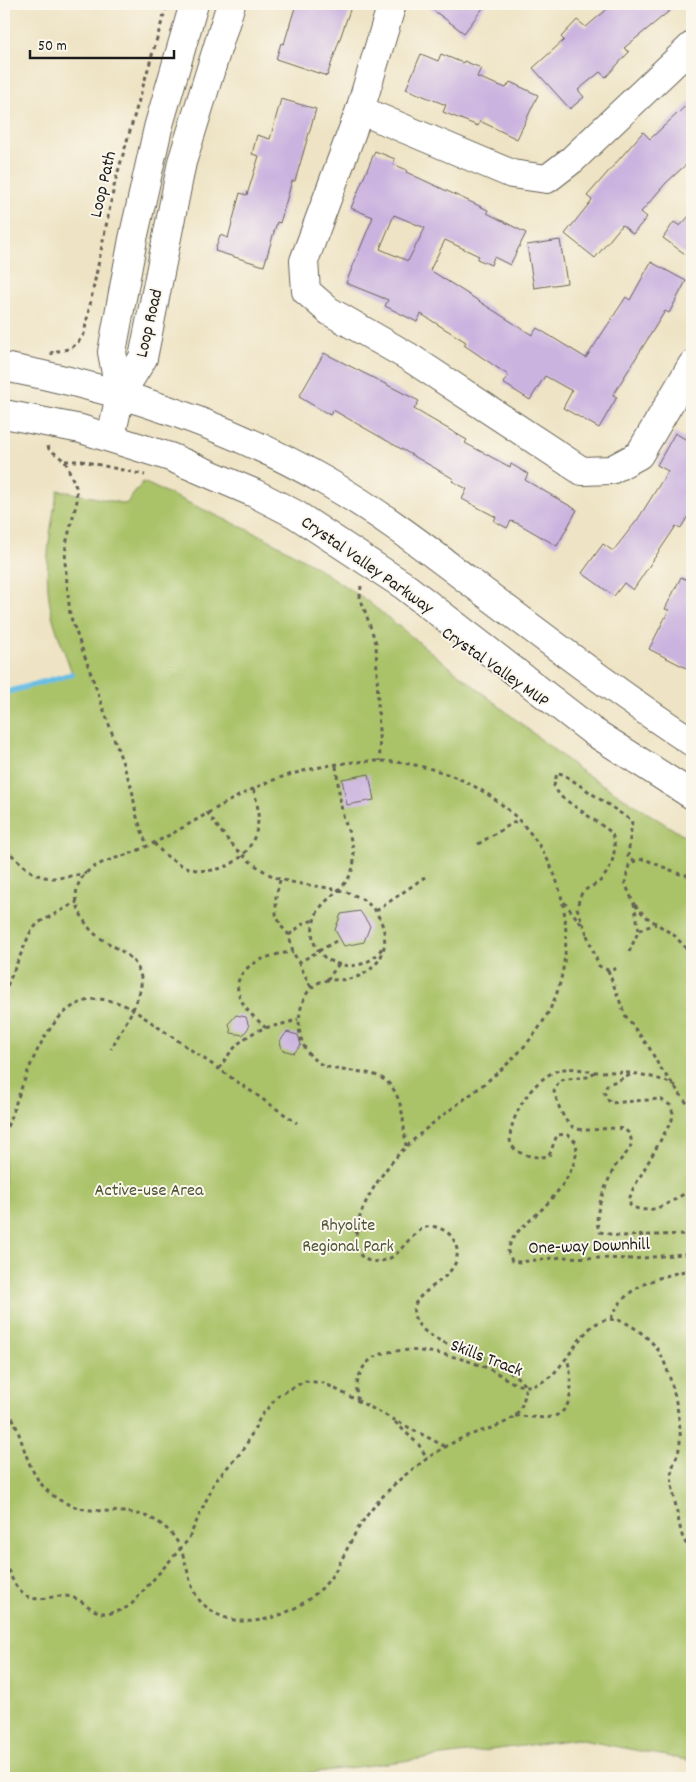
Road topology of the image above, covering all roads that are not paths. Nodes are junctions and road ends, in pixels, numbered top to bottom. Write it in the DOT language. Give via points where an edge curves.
graph roads {
  1 [pos="194,4"];
  2 [pos="231,4"];
  3 [pos="392,4"];
  4 [pos="692,46"];
  5 [pos="360,110"];
  6 [pos="692,365"];
  7 [pos="4,367"];
  8 [pos="120,395"];
  9 [pos="4,414"];
  10 [pos="111,437"];
  11 [pos="692,742"];
  12 [pos="692,795"];
  1 -- 8 [label="street, Loop Road" via="158,128 124,286 112,352"];
  2 -- 8 [label="street, Loop Road" via="182,162 143,358"];
  3 -- 5 [label="street"];
  4 -- 5 [label="street" via="573,159 547,179 512,174"];
  5 -- 6 [label="street" via="304,261 306,291 329,311 409,357 582,471 611,470 638,455"];
  7 -- 8 [label="street"];
  8 -- 10 [label="street"];
  8 -- 11 [label="street" via="186,415 234,435 326,481 406,534 619,693"];
  9 -- 10 [label="street, Crystal Valley Parkway"];
  10 -- 12 [label="street, Crystal Valley Parkway" via="170,457 254,493 332,537 402,585 592,730"];
}
